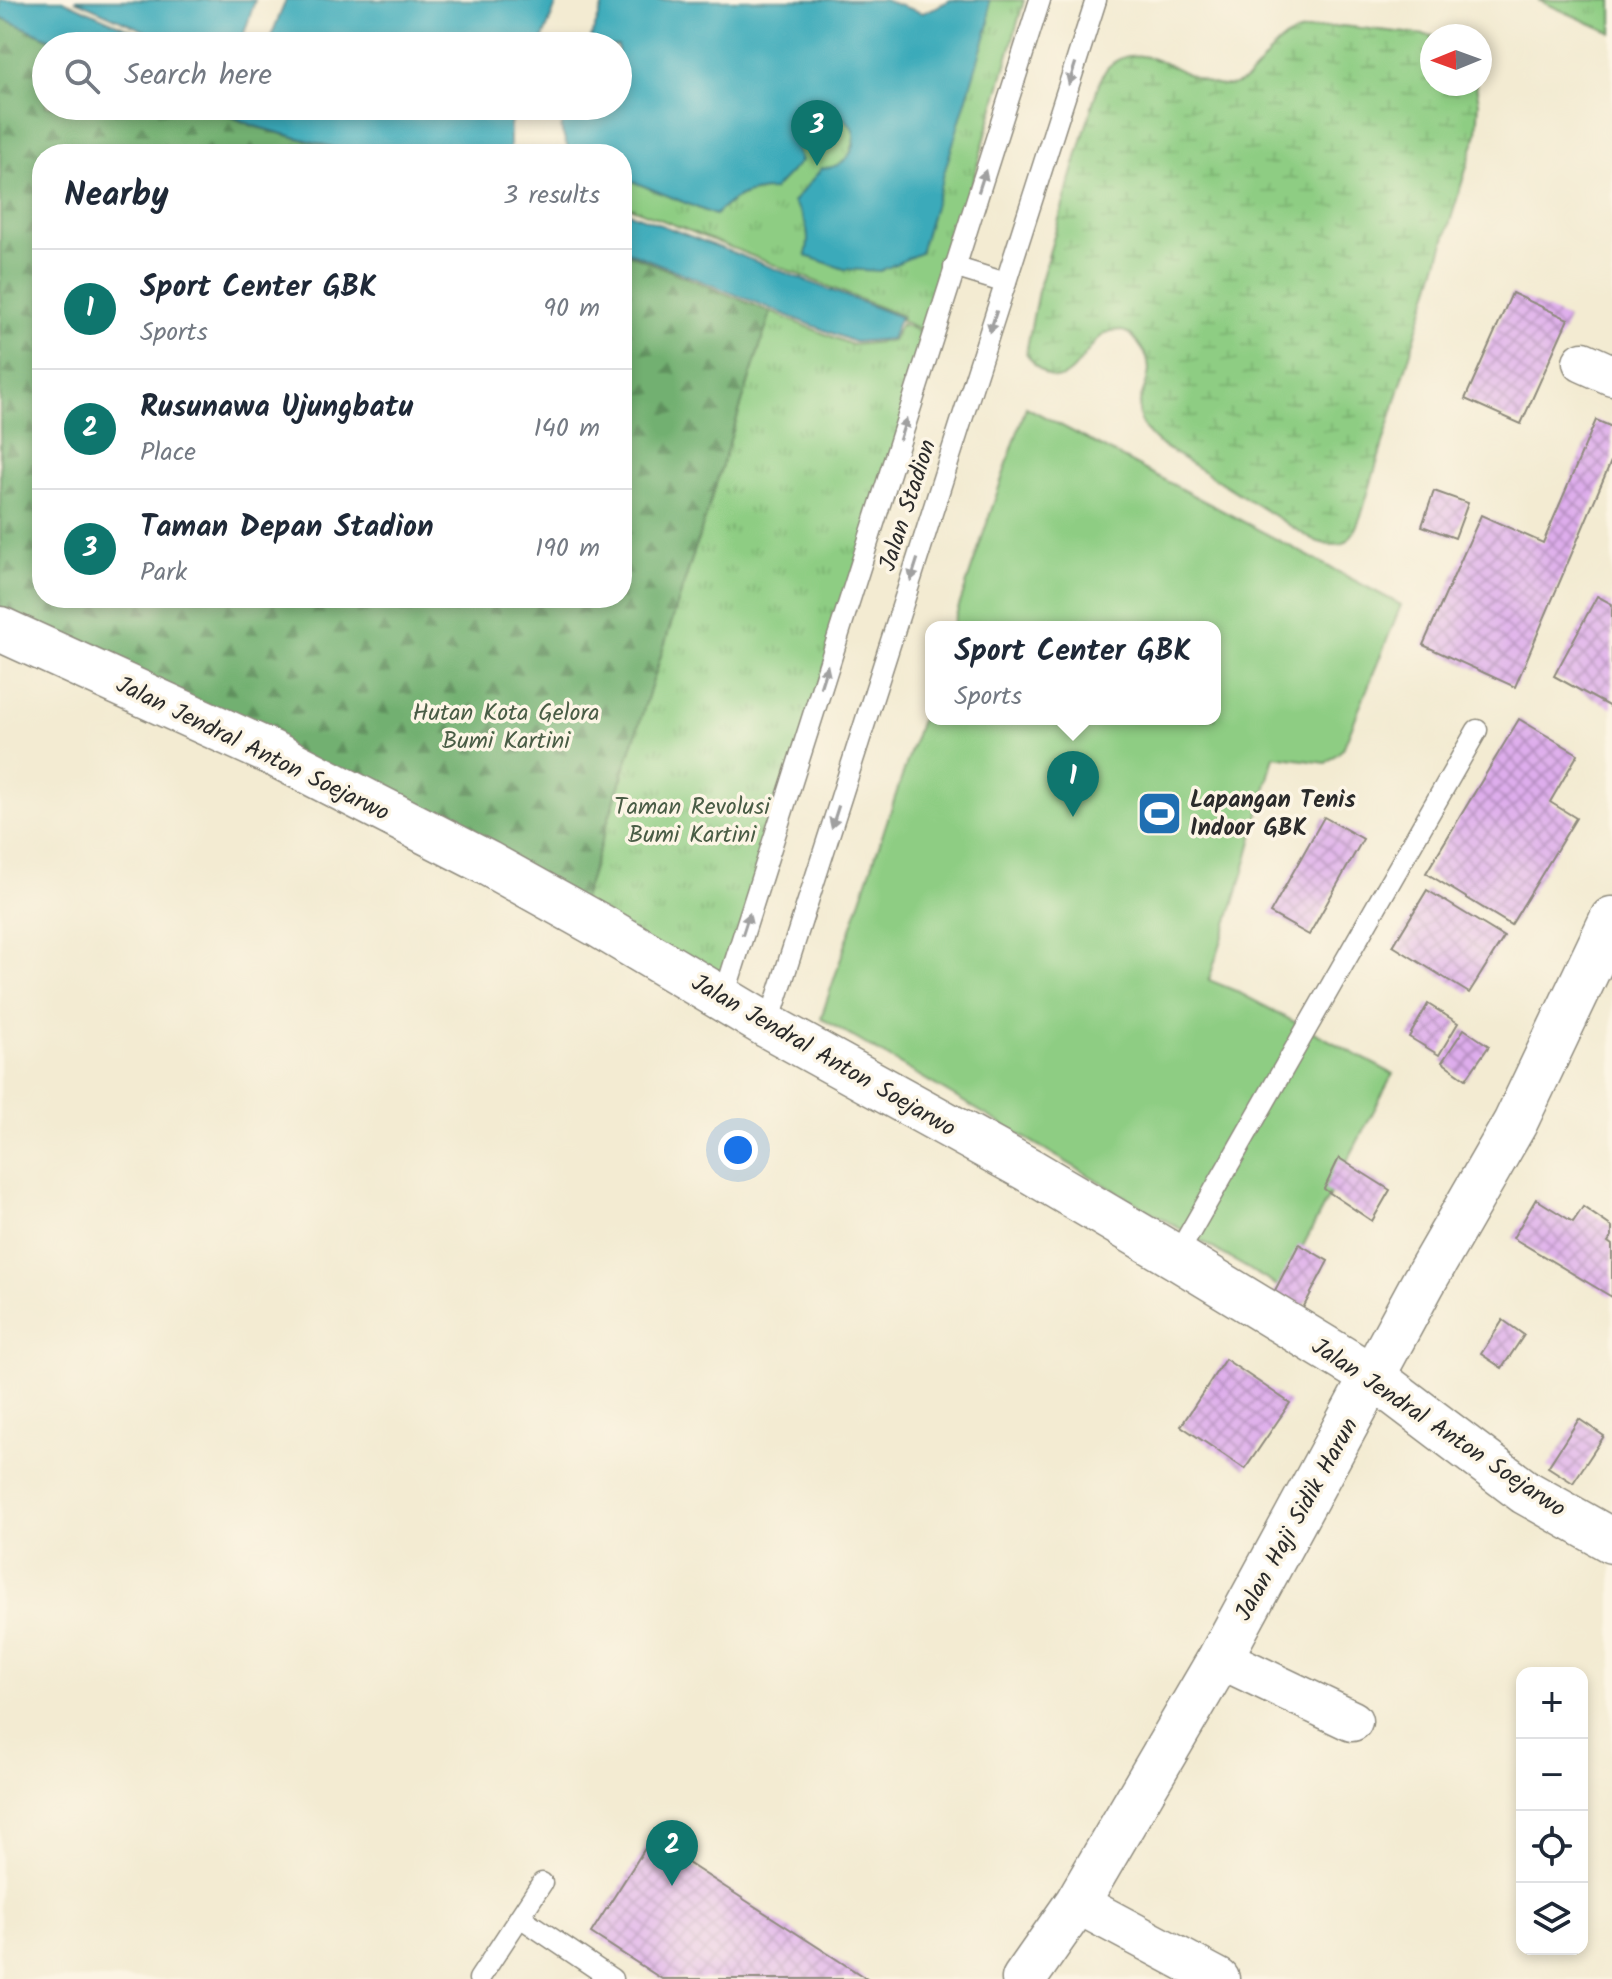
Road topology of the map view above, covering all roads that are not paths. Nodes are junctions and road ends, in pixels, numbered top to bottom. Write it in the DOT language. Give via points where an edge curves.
graph roads {
  1 [pos="1040,0"];
  2 [pos="1096,0"];
  3 [pos="954,267"];
  4 [pos="1006,283"];
  5 [pos="0,629"];
  6 [pos="1477,730"];
  7 [pos="1612,919"];
  8 [pos="723,999"];
  9 [pos="768,1026"];
  10 [pos="1176,1257"];
  11 [pos="1373,1377"];
  12 [pos="1612,1541"];
  13 [pos="1220,1658"];
  14 [pos="1352,1721"];
  15 [pos="542,1883"];
  16 [pos="1077,1903"];
  17 [pos="520,1917"];
  18 [pos="479,1979"];
  19 [pos="612,1979"];
  20 [pos="1024,1979"];
  21 [pos="1219,1979"];
  3 -- 1 [label="lane, Jalan Stadion, one-way"];
  2 -- 4 [label="lane, Jalan Stadion, one-way"];
  3 -- 4 [label="lane"];
  8 -- 3 [label="lane, Jalan Stadion, one-way"];
  4 -- 9 [label="lane, Jalan Stadion, one-way"];
  5 -- 8 [label="street, Jalan Jendral Anton Soejarwo" via="286,760 487,863"];
  6 -- 10 [label="lane"];
  7 -- 11 [label="street, Jalan Haji Sidik Harun" via="1515,1123"];
  8 -- 9 [label="street, Jalan Jendral Anton Soejarwo"];
  9 -- 10 [label="street, Jalan Jendral Anton Soejarwo"];
  10 -- 11 [label="street, Jalan Jendral Anton Soejarwo"];
  11 -- 12 [label="street, Jalan Jendral Anton Soejarwo" via="1525,1492"];
  11 -- 13 [label="street, Jalan Haji Sidik Harun"];
  13 -- 14 [label="street"];
  13 -- 16 [label="street, Jalan Haji Sidik Harun"];
  15 -- 17 [label="lane"];
  16 -- 20 [label="street, Jalan Haji Sidik Harun"];
  16 -- 21 [label="street"];
  17 -- 18 [label="lane"];
  17 -- 19 [label="lane"];
}
